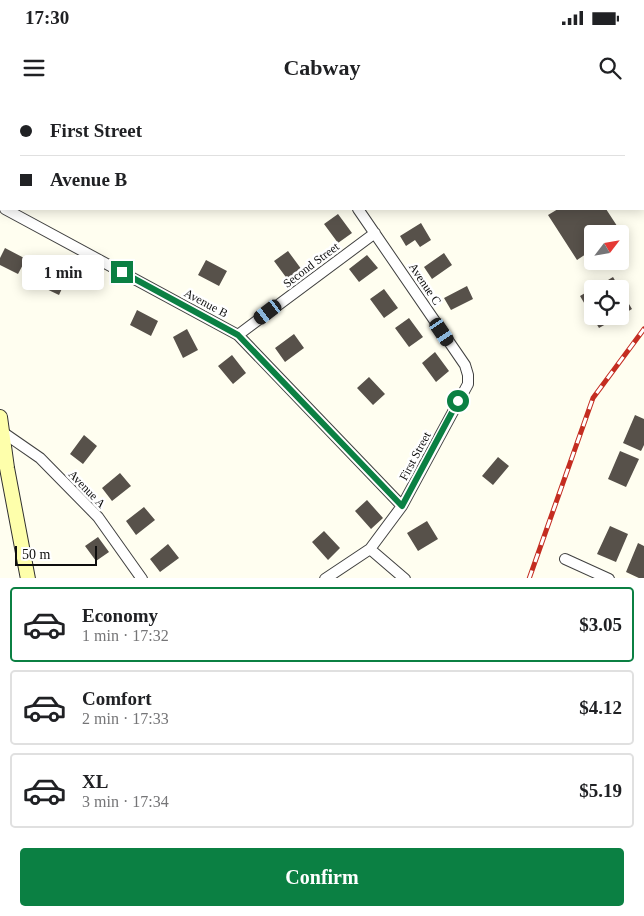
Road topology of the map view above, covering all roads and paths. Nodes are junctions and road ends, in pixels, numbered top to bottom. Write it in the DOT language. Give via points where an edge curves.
graph roads {
  1 [pos="7,210"];
  2 [pos="359,210"];
  3 [pos="374,233"];
  4 [pos="238,335"];
  5 [pos="468,375"];
  6 [pos="1,424"];
  7 [pos="402,506"];
  8 [pos="370,550"];
  9 [pos="565,559"];
  10 [pos="28,578"];
  11 [pos="142,578"];
  12 [pos="325,578"];
  13 [pos="404,578"];
  14 [pos="609,578"];
  1 -- 4 [label="street, Avenue B"];
  2 -- 3 [label="street, Avenue C"];
  3 -- 4 [label="street, Second Street"];
  3 -- 5 [label="street, Avenue C" via="465,365"];
  4 -- 7 [label="street, Avenue B"];
  5 -- 7 [label="street, First Street" via="468,384"];
  6 -- 10 [label="street"];
  6 -- 11 [label="street, Avenue A" via="98,517"];
  7 -- 8 [label="street, First Street"];
  8 -- 12 [label="street, First Street"];
  8 -- 13 [label="street"];
  9 -- 14 [label="street"];
}
